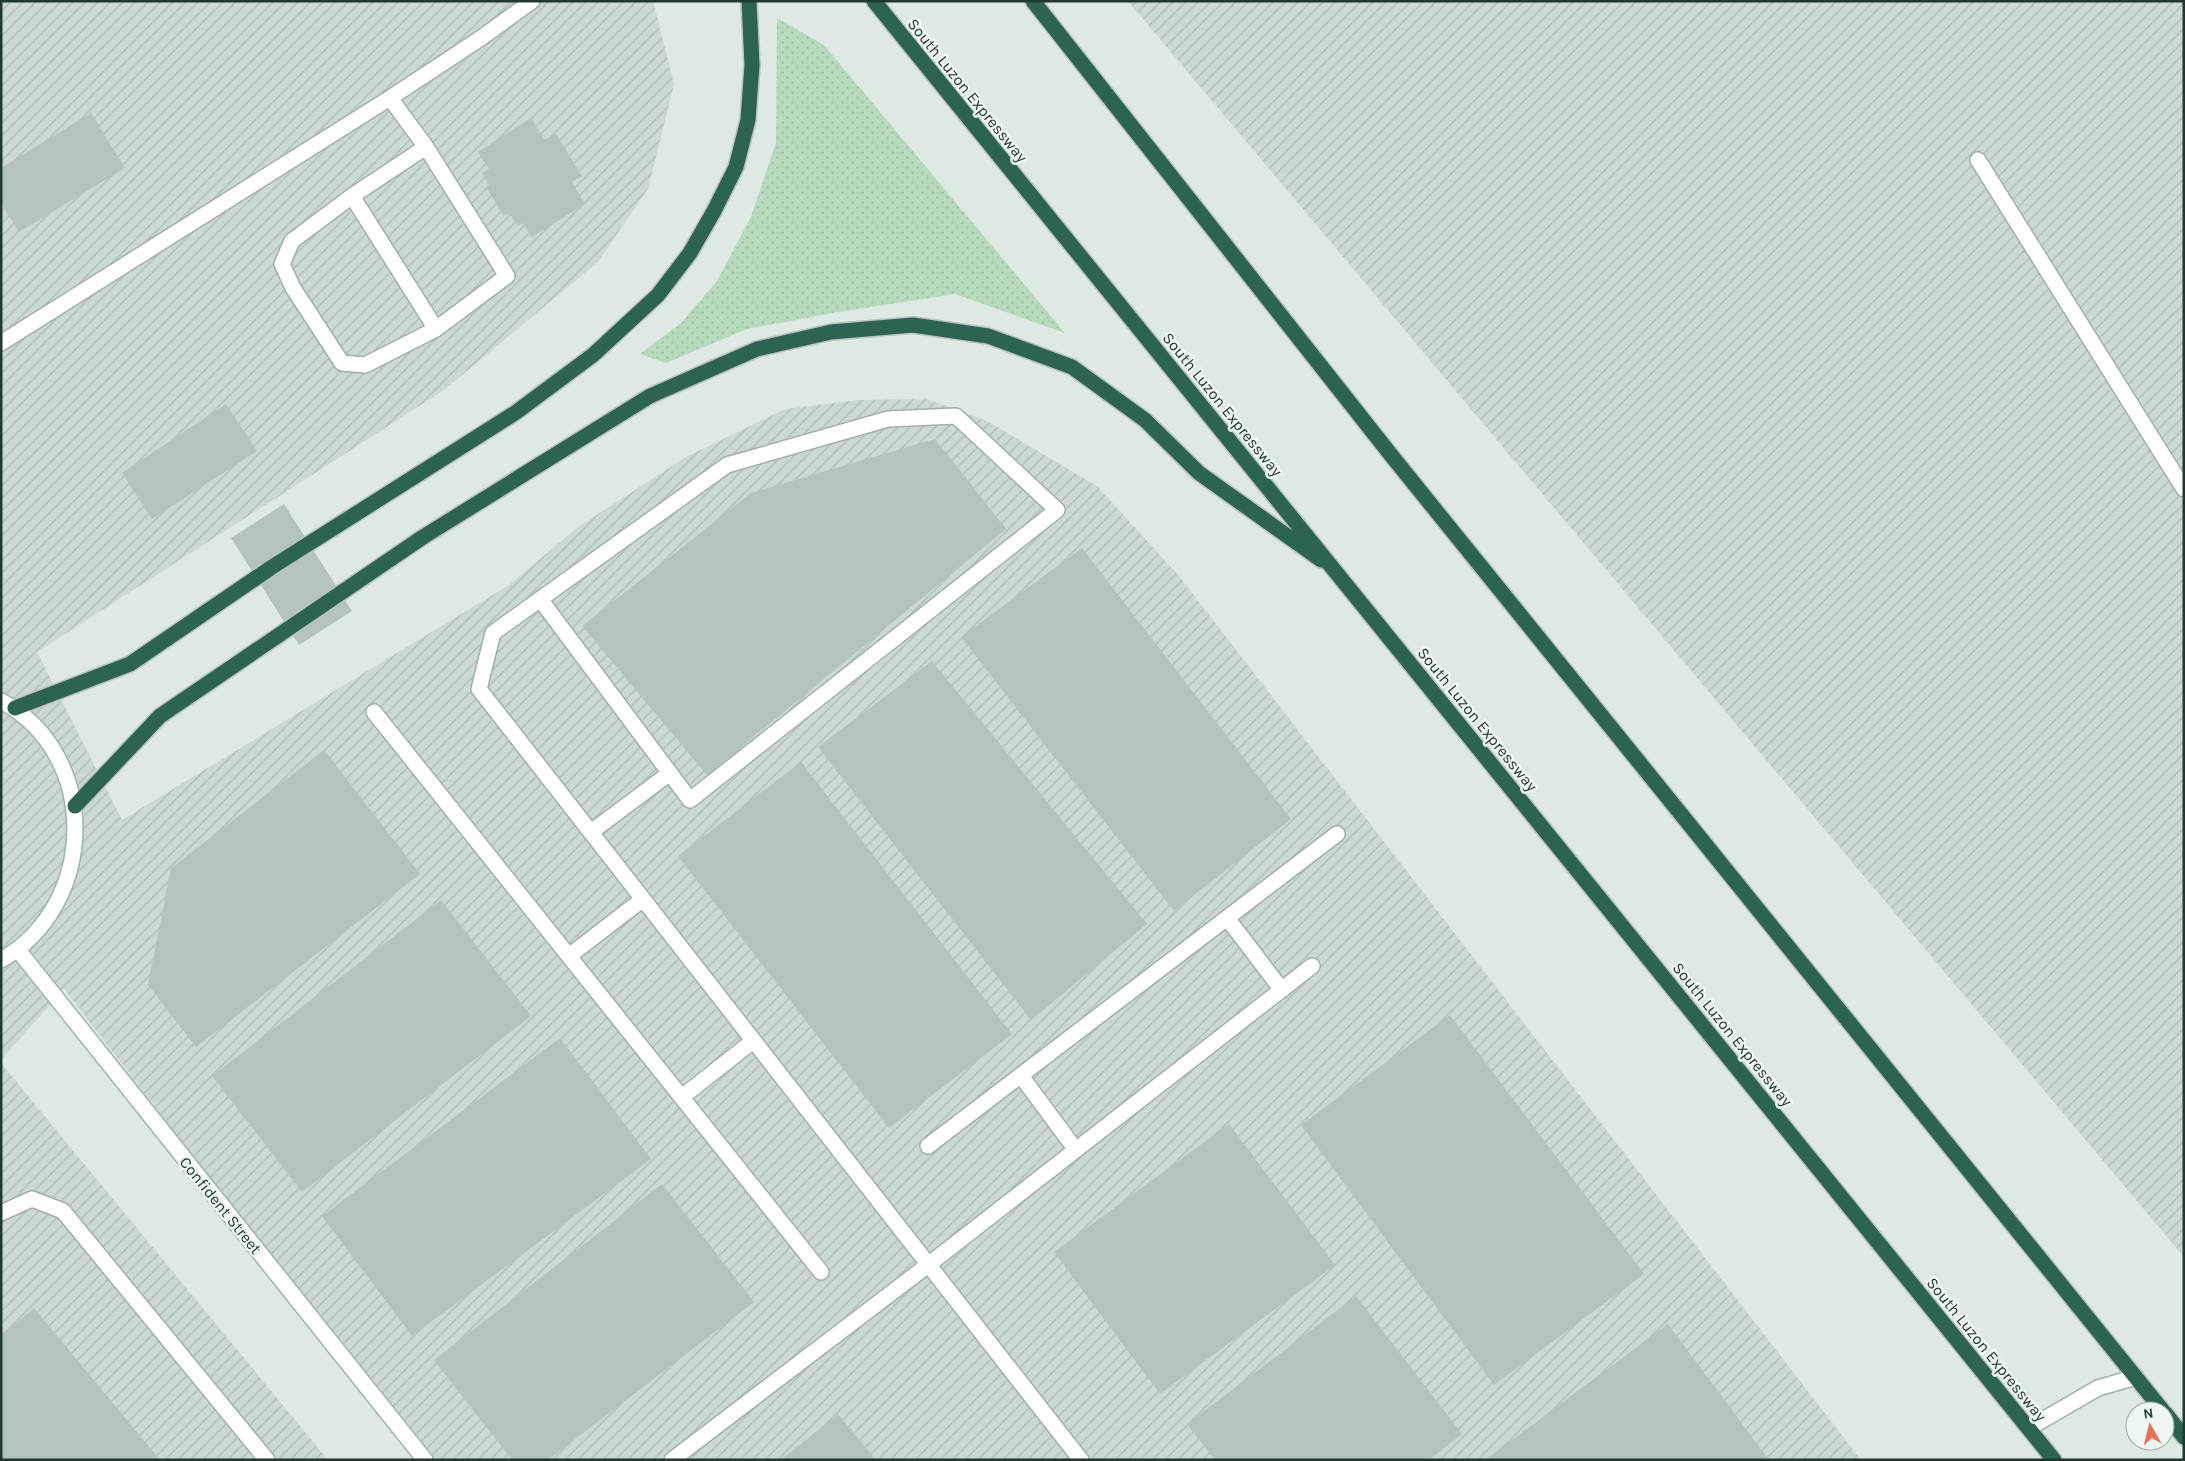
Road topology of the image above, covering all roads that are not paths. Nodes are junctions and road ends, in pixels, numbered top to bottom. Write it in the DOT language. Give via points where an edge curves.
graph roads {
  1 [pos="532,1"];
  2 [pos="748,1"];
  3 [pos="874,1"];
  4 [pos="1033,1"];
  5 [pos="390,98"];
  6 [pos="426,148"];
  7 [pos="1978,160"];
  8 [pos="352,196"];
  9 [pos="436,330"];
  10 [pos="1,342"];
  11 [pos="2184,489"];
  12 [pos="1337,571"];
  13 [pos="540,599"];
  14 [pos="8,704"];
  15 [pos="374,712"];
  16 [pos="670,773"];
  17 [pos="75,806"];
  18 [pos="591,832"];
  19 [pos="1337,834"];
  20 [pos="643,899"];
  21 [pos="1227,918"];
  22 [pos="18,950"];
  23 [pos="569,956"];
  24 [pos="1,960"];
  25 [pos="1312,966"];
  26 [pos="1282,990"];
  27 [pos="753,1041"];
  28 [pos="1021,1076"];
  29 [pos="682,1097"];
  30 [pos="928,1146"];
  31 [pos="1076,1150"];
  32 [pos="1,1213"];
  33 [pos="928,1265"];
  34 [pos="821,1272"];
  35 [pos="2136,1377"];
  36 [pos="2155,1401"];
  37 [pos="2175,1426"];
  38 [pos="2028,1428"];
  39 [pos="2184,1437"];
  40 [pos="267,1460"];
  41 [pos="425,1460"];
  42 [pos="672,1460"];
  43 [pos="1081,1460"];
  44 [pos="2054,1460"];
  1 -- 5 [label="street"];
  2 -- 14 [label="highway" via="752,65 748,120 736,167 690,253 658,295 593,355 515,413 272,567 130,664"];
  3 -- 12 [label="highway, South Luzon Expressway"];
  4 -- 35 [label="highway" via="1391,455"];
  5 -- 6 [label="street"];
  5 -- 10 [label="street"];
  6 -- 8 [label="street"];
  6 -- 9 [label="street" via="507,276"];
  7 -- 11 [label="street"];
  8 -- 9 [label="street"];
  8 -- 9 [label="street" via="292,241 282,264 292,288 342,363 365,365"];
  12 -- 17 [label="highway" via="1199,473 1145,420 1072,367 988,336 913,325 831,332 756,348 650,396 423,537 160,716"];
  12 -- 38 [label="highway, South Luzon Expressway"];
  13 -- 16 [label="street"];
  13 -- 16 [label="street" via="727,465 888,419 956,416 1057,510 690,800"];
  13 -- 18 [label="street" via="493,633 479,689"];
  14 -- 17 [label="street" via="43,735 64,768"];
  15 -- 23 [label="street"];
  16 -- 18 [label="street"];
  17 -- 22 [label="street" via="76,846 66,886 46,921"];
  18 -- 20 [label="street"];
  19 -- 21 [label="street"];
  20 -- 23 [label="street"];
  20 -- 27 [label="street"];
  21 -- 26 [label="street"];
  21 -- 28 [label="street"];
  22 -- 24 [label="street"];
  22 -- 41 [label="street, Confident Street"];
  23 -- 29 [label="street"];
  25 -- 26 [label="street"];
  26 -- 31 [label="street"];
  27 -- 29 [label="street"];
  27 -- 33 [label="street"];
  28 -- 30 [label="street"];
  28 -- 31 [label="street"];
  29 -- 34 [label="street"];
  31 -- 33 [label="street"];
  32 -- 40 [label="street" via="32,1200 63,1211"];
  33 -- 42 [label="street"];
  33 -- 43 [label="street"];
  35 -- 36 [label="highway"];
  35 -- 38 [label="street" via="2098,1388"];
  37 -- 39 [label="highway"];
  38 -- 44 [label="highway, South Luzon Expressway"];
}
